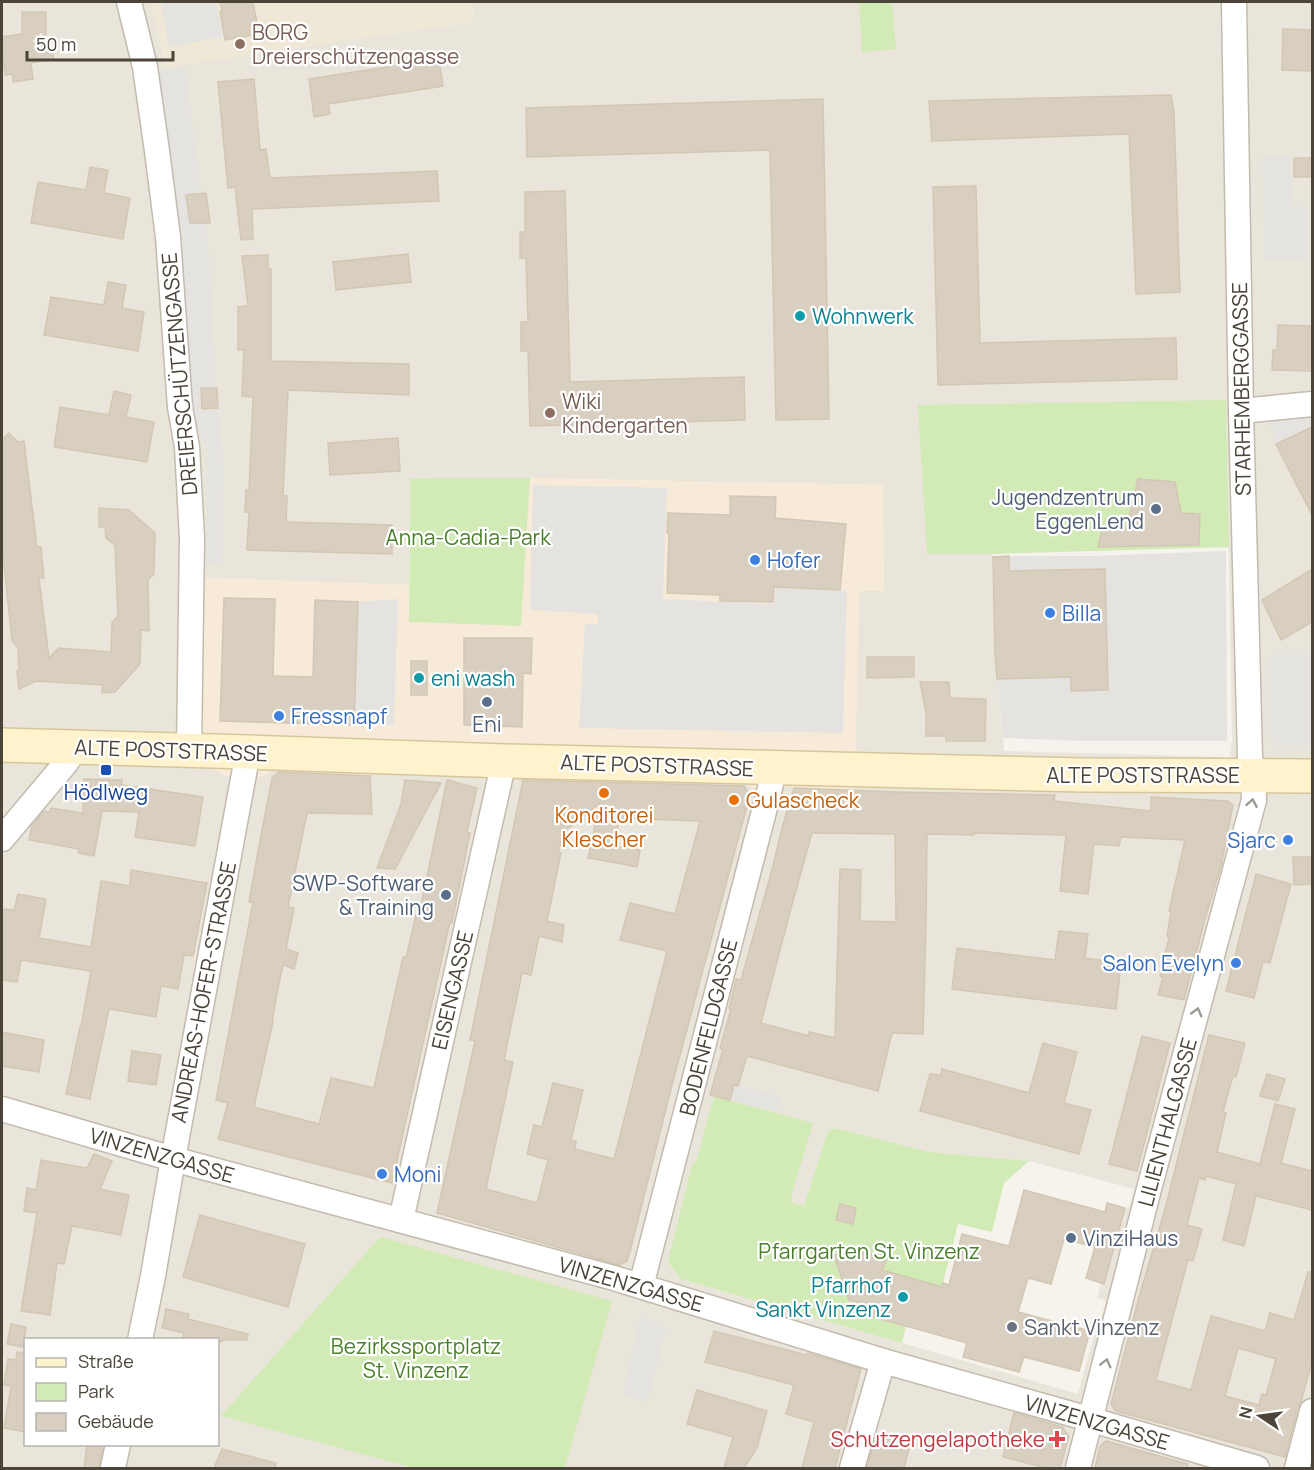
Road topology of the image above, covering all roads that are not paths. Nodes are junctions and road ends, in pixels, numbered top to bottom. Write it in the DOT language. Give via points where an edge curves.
graph roads {
  1 [pos="129,2"];
  2 [pos="1233,2"];
  3 [pos="1312,404"];
  4 [pos="1241,411"];
  5 [pos="2,745"];
  6 [pos="77,747"];
  7 [pos="189,751"];
  8 [pos="248,752"];
  9 [pos="504,761"];
  10 [pos="774,768"];
  11 [pos="1253,776"];
  12 [pos="1312,776"];
  13 [pos="2,838"];
  14 [pos="2,1109"];
  15 [pos="173,1159"];
  16 [pos="401,1220"];
  17 [pos="641,1286"];
  18 [pos="140,1338"];
  19 [pos="883,1361"];
  20 [pos="1312,1411"];
  21 [pos="1091,1420"];
  22 [pos="118,1446"];
  23 [pos="113,1468"];
  24 [pos="852,1468"];
  25 [pos="1078,1468"];
  26 [pos="1257,1468"];
  27 [pos="1297,1468"];
  1 -- 7 [label="street, DREIERSCHÜTZENGASSE" via="145,67 168,237 180,407 187,447 192,538"];
  2 -- 4 [label="street, STARHEMBERGGASSE"];
  3 -- 4 [label="street"];
  4 -- 11 [label="street, STARHEMBERGGASSE"];
  5 -- 6 [label="main road, ALTE POSTSTRASSE"];
  6 -- 7 [label="main road, ALTE POSTSTRASSE"];
  6 -- 13 [label="street"];
  7 -- 8 [label="main road, ALTE POSTSTRASSE"];
  8 -- 9 [label="main road, ALTE POSTSTRASSE"];
  8 -- 15 [label="street, ANDREAS-HOFER-STRASSE"];
  9 -- 10 [label="main road, ALTE POSTSTRASSE"];
  9 -- 16 [label="street, EISENGASSE"];
  10 -- 11 [label="main road, ALTE POSTSTRASSE"];
  10 -- 17 [label="street, BODENFELDGASSE"];
  11 -- 12 [label="main road, ALTE POSTSTRASSE"];
  21 -- 11 [label="street, LILIENTHALGASSE, one-way" via="1254,800"];
  14 -- 15 [label="street, VINZENZGASSE"];
  15 -- 16 [label="street, VINZENZGASSE"];
  15 -- 18 [label="street, ANDREAS-HOFER-STRASSE"];
  16 -- 17 [label="street, VINZENZGASSE"];
  17 -- 19 [label="street, VINZENZGASSE"];
  19 -- 21 [label="street, VINZENZGASSE"];
  19 -- 24 [label="street"];
  20 -- 27 [label="street"];
  21 -- 25 [label="street, LILIENTHALGASSE"];
  21 -- 26 [label="street, VINZENZGASSE"];
  22 -- 23 [label="street"];
}
